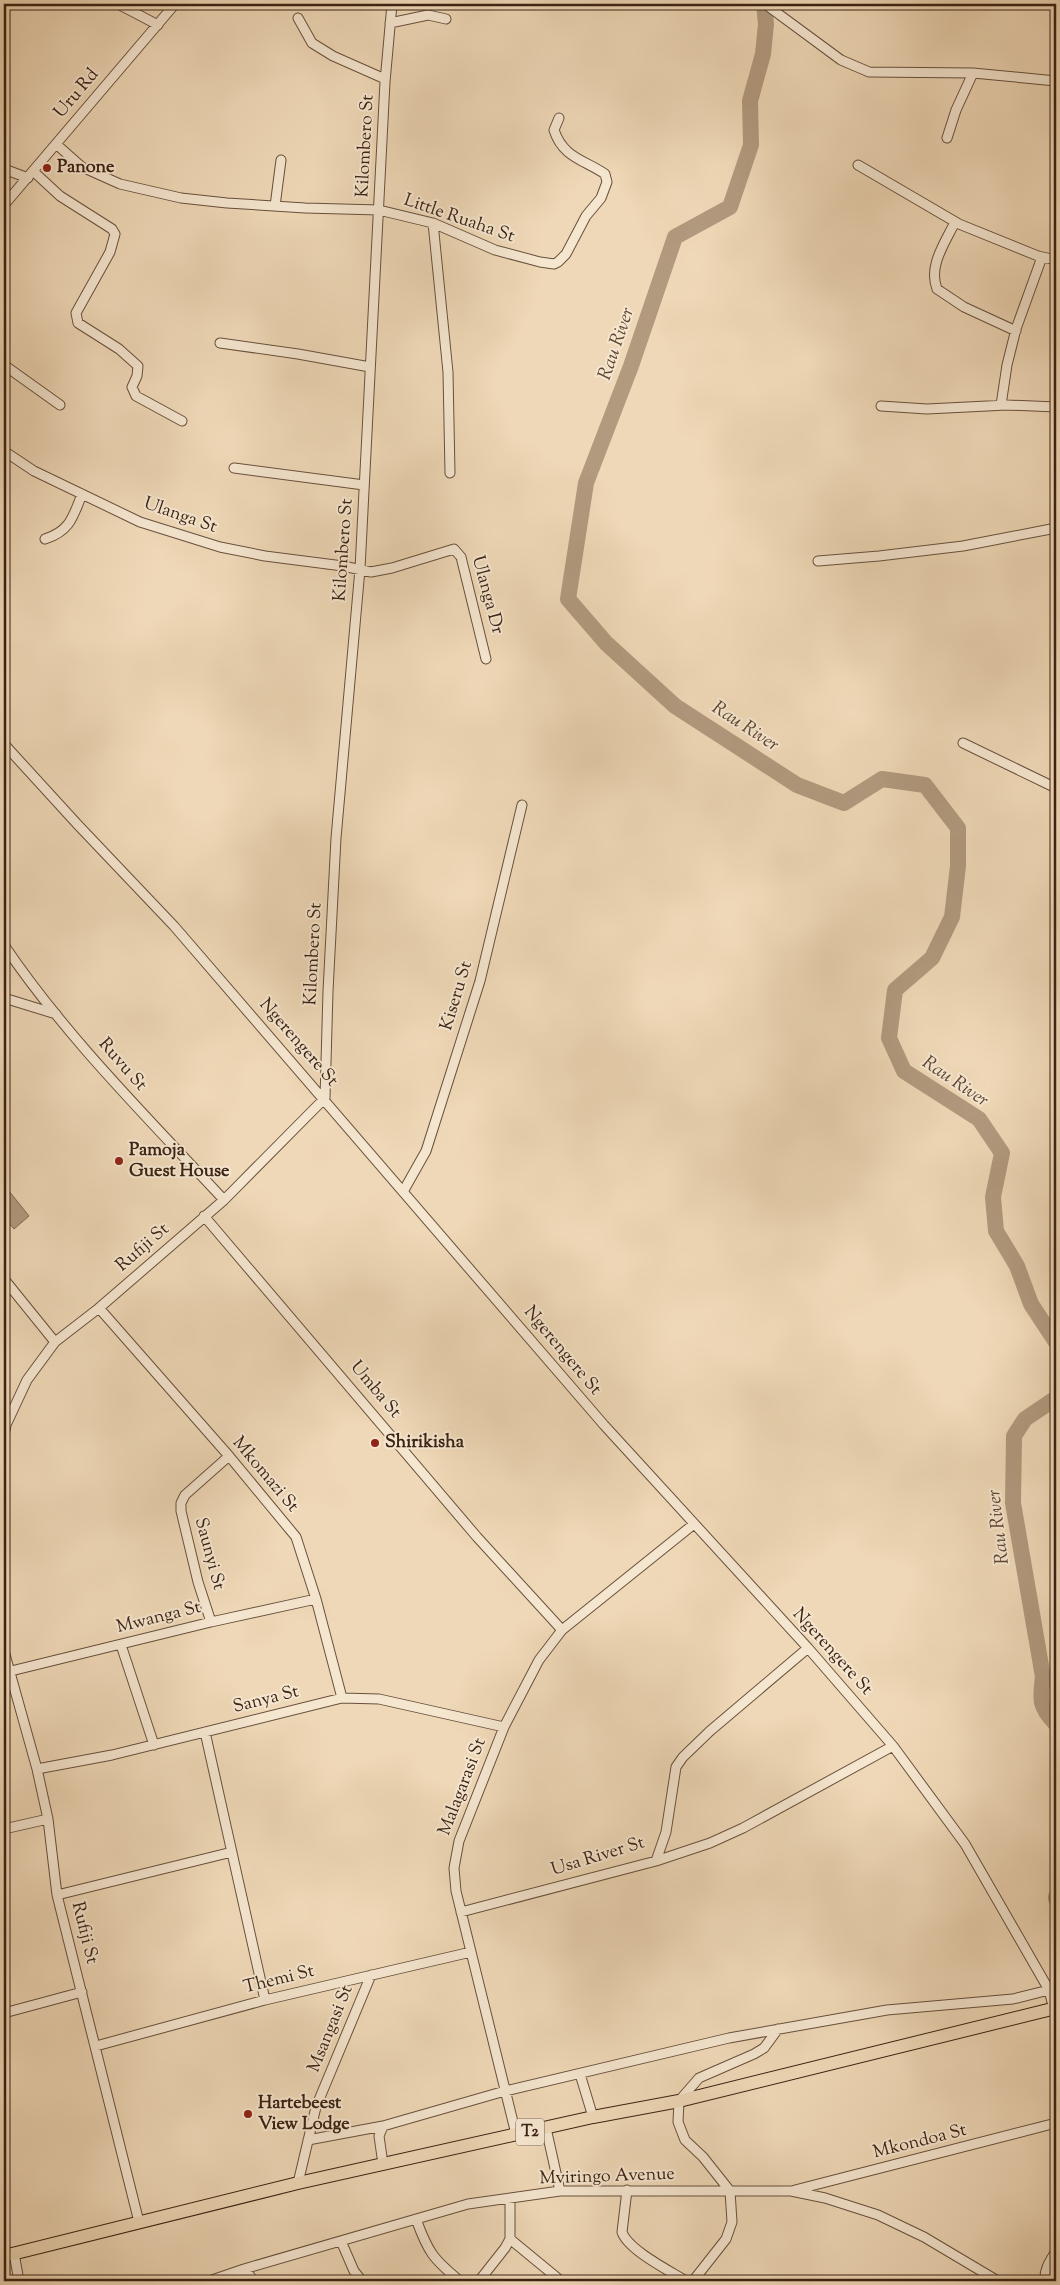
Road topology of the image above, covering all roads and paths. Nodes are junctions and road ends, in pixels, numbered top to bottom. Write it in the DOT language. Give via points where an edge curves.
graph roads {
  1 [pos="118,4"];
  2 [pos="175,4"];
  3 [pos="392,4"];
  4 [pos="765,4"];
  5 [pos="298,18"];
  6 [pos="446,19"];
  7 [pos="390,23"];
  8 [pos="158,25"];
  9 [pos="973,74"];
  10 [pos="385,79"];
  11 [pos="1056,81"];
  12 [pos="559,118"];
  13 [pos="947,138"];
  14 [pos="56,144"];
  15 [pos="281,160"];
  16 [pos="858,165"];
  17 [pos="4,169"];
  18 [pos="30,174"];
  19 [pos="4,205"];
  20 [pos="274,206"];
  21 [pos="379,210"];
  22 [pos="955,222"];
  23 [pos="433,224"];
  24 [pos="1042,257"];
  25 [pos="1056,260"];
  26 [pos="1016,331"];
  27 [pos="220,343"];
  28 [pos="4,365"];
  29 [pos="370,368"];
  30 [pos="60,405"];
  31 [pos="1001,405"];
  32 [pos="881,406"];
  33 [pos="1056,407"];
  34 [pos="182,421"];
  35 [pos="4,451"];
  36 [pos="234,468"];
  37 [pos="450,473"];
  38 [pos="364,485"];
  39 [pos="82,494"];
  40 [pos="1056,528"];
  41 [pos="45,539"];
  42 [pos="818,561"];
  43 [pos="360,569"];
  44 [pos="486,659"];
  45 [pos="963,743"];
  46 [pos="4,744"];
  47 [pos="1056,788"];
  48 [pos="522,805"];
  49 [pos="4,945"];
  50 [pos="4,998"];
  51 [pos="56,1014"];
  52 [pos="325,1098"];
  53 [pos="404,1190"];
  54 [pos="224,1200"];
  55 [pos="204,1216"];
  56 [pos="4,1279"];
  57 [pos="99,1308"];
  58 [pos="55,1342"];
  59 [pos="5,1424"];
  60 [pos="4,1436"];
  61 [pos="229,1456"];
  62 [pos="694,1524"];
  63 [pos="316,1599"];
  64 [pos="211,1622"];
  65 [pos="562,1630"];
  66 [pos="121,1645"];
  67 [pos="808,1648"];
  68 [pos="4,1651"];
  69 [pos="11,1671"];
  70 [pos="342,1698"];
  71 [pos="504,1727"];
  72 [pos="205,1732"];
  73 [pos="154,1745"];
  74 [pos="893,1746"];
  75 [pos="37,1770"];
  76 [pos="48,1819"];
  77 [pos="4,1828"];
  78 [pos="232,1852"];
  79 [pos="656,1861"];
  80 [pos="57,1895"];
  81 [pos="461,1912"];
  82 [pos="471,1952"];
  83 [pos="371,1975"];
  84 [pos="1048,1990"];
  85 [pos="82,1992"];
  86 [pos="265,2000"];
  87 [pos="1056,2011"];
  88 [pos="4,2012"];
  89 [pos="778,2029"];
  90 [pos="96,2046"];
  91 [pos="580,2074"];
  92 [pos="505,2091"];
  93 [pos="679,2100"];
  94 [pos="593,2117"];
  95 [pos="1056,2123"];
  96 [pos="383,2126"];
  97 [pos="546,2128"];
  98 [pos="516,2134"];
  99 [pos="308,2140"];
  100 [pos="382,2164"];
  101 [pos="298,2182"];
  102 [pos="627,2190"];
  103 [pos="560,2191"];
  104 [pos="730,2191"];
  105 [pos="791,2191"];
  106 [pos="510,2199"];
  107 [pos="416,2219"];
  108 [pos="139,2222"];
  109 [pos="510,2239"];
  110 [pos="341,2241"];
  111 [pos="1056,2251"];
  112 [pos="9,2254"];
  113 [pos="244,2269"];
  114 [pos="19,2281"];
  115 [pos="209,2281"];
  116 [pos="254,2281"];
  117 [pos="362,2281"];
  118 [pos="460,2281"];
  119 [pos="479,2281"];
  120 [pos="561,2281"];
  121 [pos="686,2281"];
  122 [pos="693,2281"];
  123 [pos="998,2281"];
  124 [pos="1045,2281"];
  1 -- 8 [label="street"];
  2 -- 8 [label="street, Uru Rd"];
  3 -- 7 [label="street, Kilombero St"];
  4 -- 9 [label="street" via="841,60 859,69 869,72"];
  5 -- 10 [label="street" via="316,47"];
  6 -- 7 [label="street" via="428,16"];
  7 -- 10 [label="street, Kilombero St"];
  8 -- 14 [label="street, Uru Rd"];
  9 -- 11 [label="street"];
  9 -- 13 [label="street"];
  10 -- 21 [label="street, Kilombero St"];
  12 -- 23 [label="street, Little Ruaha St" via="554,130 561,144 583,163 605,174 607,182 601,198 558,262 540,262 494,250"];
  14 -- 18 [label="street, Uru Rd"];
  14 -- 20 [label="street, Little Ruaha St" via="82,167 120,184 181,198"];
  15 -- 20 [label="street"];
  16 -- 22 [label="street"];
  17 -- 18 [label="street"];
  18 -- 19 [label="street, Uru Rd"];
  18 -- 34 [label="street" via="114,231 113,246 76,318 81,326 119,349 138,366 132,387 136,396"];
  20 -- 21 [label="street, Little Ruaha St"];
  21 -- 23 [label="street, Little Ruaha St"];
  21 -- 29 [label="street, Kilombero St"];
  22 -- 24 [label="street"];
  22 -- 26 [label="street" via="936,263 934,279 937,289 964,307"];
  23 -- 37 [label="street" via="448,372"];
  24 -- 25 [label="street"];
  24 -- 26 [label="street"];
  26 -- 31 [label="street"];
  27 -- 29 [label="street"];
  28 -- 30 [label="street"];
  29 -- 38 [label="street, Kilombero St"];
  31 -- 32 [label="street" via="927,409"];
  31 -- 33 [label="street"];
  35 -- 39 [label="street, Ulanga St" via="28,468"];
  36 -- 38 [label="street"];
  38 -- 43 [label="street, Kilombero St"];
  39 -- 41 [label="street" via="66,528"];
  39 -- 43 [label="street, Ulanga St" via="140,522 195,540 265,556"];
  40 -- 42 [label="street" via="963,546"];
  43 -- 44 [label="street, Ulanga Dr" via="380,571 451,549 458,551"];
  43 -- 52 [label="street, Kilombero St" via="336,838"];
  45 -- 47 [label="street"];
  46 -- 52 [label="street, Ngerengere St" via="174,926"];
  48 -- 53 [label="street, Kiseru St" via="480,981 426,1151"];
  49 -- 51 [label="street, Ruvu St"];
  50 -- 51 [label="street"];
  51 -- 54 [label="street, Ruvu St"];
  52 -- 53 [label="street, Ngerengere St"];
  52 -- 54 [label="street, Rufiji St"];
  53 -- 62 [label="street, Ngerengere St" via="604,1425"];
  54 -- 55 [label="street, Rufiji St"];
  55 -- 57 [label="street, Rufiji St"];
  55 -- 65 [label="street, Umba St" via="477,1537"];
  56 -- 58 [label="street"];
  57 -- 58 [label="street, Rufiji St"];
  57 -- 61 [label="street, Mkomazi St"];
  58 -- 59 [label="street, Rufiji St" via="27,1380"];
  59 -- 60 [label="street, Rufiji St"];
  61 -- 63 [label="street, Mkomazi St" via="296,1537"];
  61 -- 64 [label="street, Saunyi St" via="184,1495 181,1503 198,1582"];
  62 -- 65 [label="street, Malagarasi St"];
  62 -- 67 [label="street, Ngerengere St"];
  63 -- 64 [label="street, Mwanga St"];
  63 -- 70 [label="street, Mkomazi St"];
  64 -- 66 [label="street, Mwanga St"];
  65 -- 71 [label="street, Malagarasi St" via="539,1660"];
  66 -- 69 [label="street, Mwanga St"];
  66 -- 73 [label="street"];
  67 -- 74 [label="street, Ngerengere St"];
  67 -- 79 [label="street, Usa River St" via="683,1757 676,1767 666,1832"];
  68 -- 69 [label="street, Rufiji St"];
  69 -- 75 [label="street, Rufiji St"];
  70 -- 71 [label="street, Sanya St" via="379,1699"];
  70 -- 72 [label="street, Sanya St"];
  71 -- 81 [label="street, Malagarasi St" via="459,1841 454,1868"];
  72 -- 73 [label="street, Sanya St"];
  72 -- 78 [label="street"];
  73 -- 75 [label="street, Sanya St"];
  74 -- 79 [label="street" via="743,1828"];
  74 -- 84 [label="street, Ngerengere St" via="964,1844"];
  75 -- 76 [label="street, Rufiji St"];
  76 -- 77 [label="street"];
  76 -- 80 [label="street, Rufiji St"];
  78 -- 80 [label="street"];
  78 -- 86 [label="street"];
  79 -- 81 [label="street, Usa River St"];
  80 -- 85 [label="street, Rufiji St"];
  81 -- 82 [label="street, Malagarasi St"];
  82 -- 83 [label="street, Themi St"];
  82 -- 92 [label="street, Malagarasi St"];
  83 -- 86 [label="street, Themi St"];
  83 -- 99 [label="street, Msangasi St" via="316,2107"];
  84 -- 87 [label="street, Ngerengere St"];
  84 -- 89 [label="street" via="1013,1999 922,2006"];
  85 -- 88 [label="street"];
  85 -- 90 [label="street, Rufiji St"];
  86 -- 90 [label="street, Themi St"];
  87 -- 93 [label="highway, T2"];
  89 -- 91 [label="street"];
  89 -- 93 [label="street" via="764,2048 699,2078"];
  90 -- 108 [label="street, Rufiji St"];
  91 -- 92 [label="street"];
  91 -- 94 [label="street"];
  92 -- 96 [label="street"];
  92 -- 98 [label="street, Malagarasi St"];
  93 -- 94 [label="highway, T2"];
  93 -- 104 [label="street" via="678,2122 685,2140"];
  94 -- 97 [label="highway, T2"];
  95 -- 105 [label="street, Mkondoa St"];
  96 -- 99 [label="street"];
  96 -- 100 [label="street" via="379,2136"];
  97 -- 98 [label="highway, T2"];
  97 -- 103 [label="street"];
  98 -- 100 [label="highway, T2"];
  99 -- 101 [label="street, Msangasi St"];
  100 -- 101 [label="highway, T2"];
  101 -- 108 [label="highway, T2"];
  102 -- 103 [label="street, Mviringo Avenue"];
  102 -- 104 [label="street, Mviringo Avenue"];
  102 -- 121 [label="street" via="624,2238 631,2246"];
  103 -- 106 [label="street, Mviringo Avenue"];
  104 -- 105 [label="street, Mviringo Avenue"];
  104 -- 122 [label="street" via="732,2222 726,2239"];
  105 -- 123 [label="street, Mviringo Avenue" via="878,2215 924,2237"];
  106 -- 107 [label="street, Mviringo Avenue" via="468,2204"];
  106 -- 109 [label="street"];
  107 -- 110 [label="street, Mviringo Avenue"];
  107 -- 118 [label="street" via="436,2262"];
  108 -- 112 [label="highway, T2"];
  109 -- 119 [label="street"];
  109 -- 120 [label="street"];
  110 -- 113 [label="street, Mviringo Avenue"];
  110 -- 117 [label="street"];
  111 -- 124 [label="street" via="1048,2263"];
  112 -- 114 [label="street"];
  113 -- 115 [label="street, Mviringo Avenue"];
  113 -- 116 [label="street"];
}
